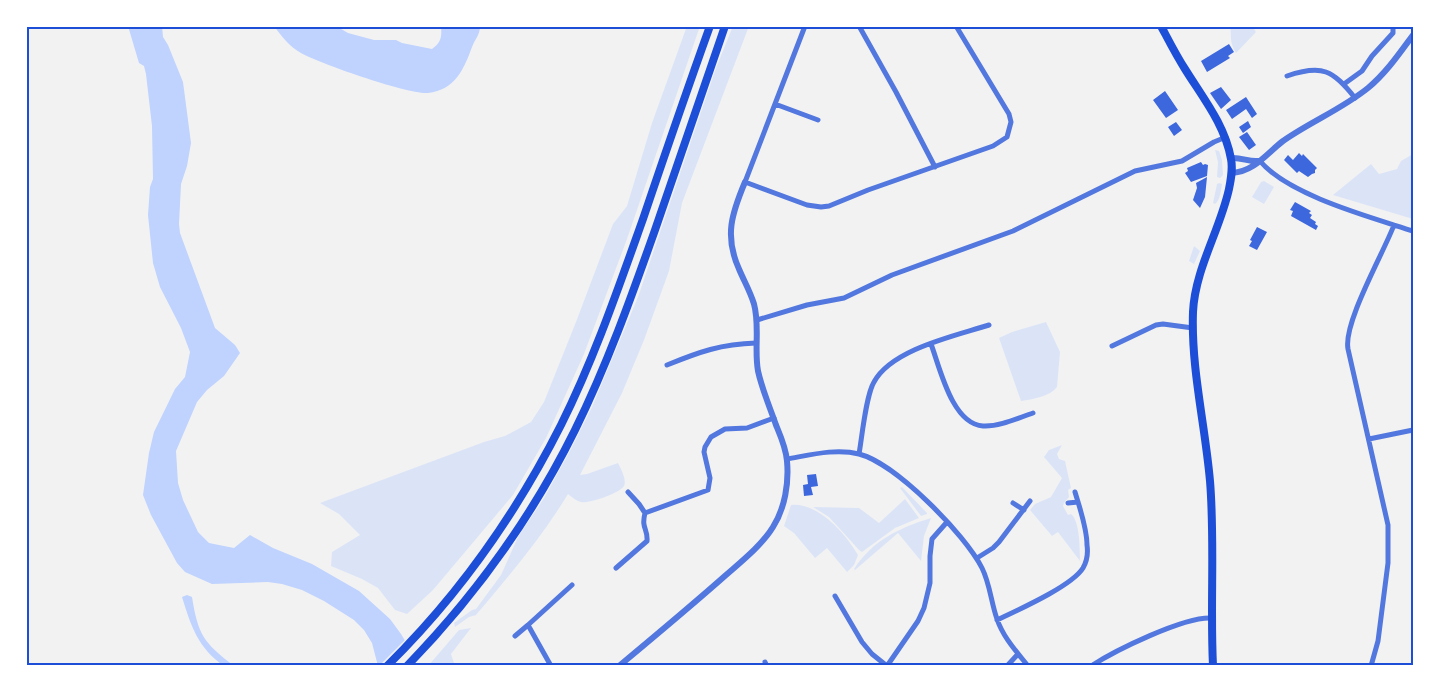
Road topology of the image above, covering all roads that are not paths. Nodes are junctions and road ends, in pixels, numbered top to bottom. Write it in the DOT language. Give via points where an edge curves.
graph roads {
  1 [pos="710,26"];
  2 [pos="725,26"];
  3 [pos="805,26"];
  4 [pos="859,26"];
  5 [pos="956,26"];
  6 [pos="1161,26"];
  7 [pos="1393,26"];
  8 [pos="1413,35"];
  9 [pos="1287,76"];
  10 [pos="1344,84"];
  11 [pos="1355,98"];
  12 [pos="775,104"];
  13 [pos="818,120"];
  14 [pos="1226,137"];
  15 [pos="1231,158"];
  16 [pos="1260,161"];
  17 [pos="935,167"];
  18 [pos="1232,173"];
  19 [pos="745,182"];
  20 [pos="1394,225"];
  21 [pos="1413,231"];
  22 [pos="757,320"];
  23 [pos="989,325"];
  24 [pos="1193,328"];
  25 [pos="756,343"];
  26 [pos="931,344"];
  27 [pos="1112,346"];
  28 [pos="667,364"];
  29 [pos="1033,413"];
  30 [pos="774,418"];
  31 [pos="1413,430"];
  32 [pos="1368,439"];
  33 [pos="859,454"];
  34 [pos="787,459"];
  35 [pos="628,492"];
  36 [pos="1075,492"];
  37 [pos="1030,501"];
  38 [pos="1013,502"];
  39 [pos="1078,502"];
  40 [pos="1068,503"];
  41 [pos="1024,510"];
  42 [pos="645,513"];
  43 [pos="947,522"];
  44 [pos="977,558"];
  45 [pos="616,568"];
  46 [pos="572,585"];
  47 [pos="835,596"];
  48 [pos="1211,618"];
  49 [pos="997,620"];
  50 [pos="528,625"];
  51 [pos="515,636"];
  52 [pos="1018,654"];
  53 [pos="388,666"];
  54 [pos="408,666"];
  55 [pos="551,666"];
  56 [pos="619,666"];
  57 [pos="887,666"];
  58 [pos="1007,666"];
  59 [pos="1028,666"];
  60 [pos="1091,666"];
  61 [pos="1213,666"];
  62 [pos="1371,666"];
  1 -- 53 [label="highway" via="606,323 561,425 537,470 464,581"];
  2 -- 54 [label="highway" via="623,319 575,430 514,536 477,588"];
  3 -- 12 [label="street"];
  4 -- 17 [label="street"];
  5 -- 17 [label="street" via="1008,114 1010,130 993,146"];
  6 -- 14 [label="highway"];
  7 -- 10 [label="street" via="1393,33 1362,71"];
  8 -- 11 [label="street" via="1381,77"];
  9 -- 10 [label="street" via="1317,70 1333,75"];
  10 -- 11 [label="street"];
  11 -- 16 [label="street" via="1282,142"];
  12 -- 13 [label="street"];
  12 -- 19 [label="street"];
  14 -- 15 [label="highway"];
  14 -- 22 [label="street" via="1182,161 1135,171 1013,231 892,275 844,298 802,306"];
  15 -- 16 [label="street"];
  15 -- 18 [label="highway"];
  16 -- 18 [label="street" via="1247,170"];
  16 -- 20 [label="street" via="1281,179 1316,198"];
  17 -- 19 [label="street" via="821,207"];
  18 -- 24 [label="highway" via="1225,204 1197,284"];
  19 -- 22 [label="street" via="731,218 731,238 736,263 752,298"];
  20 -- 21 [label="street"];
  20 -- 32 [label="street" via="1347,337"];
  22 -- 25 [label="street"];
  23 -- 26 [label="street"];
  24 -- 27 [label="street" via="1156,325"];
  24 -- 48 [label="highway" via="1212,511"];
  25 -- 28 [label="street" via="721,346"];
  25 -- 30 [label="street" via="759,372"];
  26 -- 29 [label="street" via="953,403 968,420 984,426"];
  26 -- 33 [label="street" via="888,365 873,383"];
  30 -- 34 [label="street"];
  30 -- 42 [label="street" via="747,428 717,432 708,441 704,452 710,478 708,490"];
  31 -- 32 [label="street"];
  32 -- 62 [label="street" via="1388,525 1388,563 1378,641"];
  33 -- 34 [label="street" via="834,451"];
  33 -- 43 [label="street" via="882,463 911,485"];
  34 -- 56 [label="street" via="785,493 772,529 733,570"];
  35 -- 42 [label="street"];
  36 -- 39 [label="street"];
  37 -- 41 [label="street"];
  38 -- 41 [label="street"];
  39 -- 40 [label="street"];
  39 -- 49 [label="street" via="1088,544 1083,568 1059,588"];
  41 -- 44 [label="street" via="999,542"];
  42 -- 45 [label="street" via="643,524 648,541"];
  43 -- 44 [label="street"];
  43 -- 57 [label="street" via="930,545 930,583 924,608"];
  44 -- 49 [label="street"];
  46 -- 50 [label="street"];
  47 -- 57 [label="street" via="862,642"];
  48 -- 60 [label="street" via="1190,620"];
  48 -- 61 [label="highway"];
  49 -- 52 [label="street"];
  50 -- 51 [label="street"];
  50 -- 55 [label="street"];
  52 -- 58 [label="street"];
  52 -- 59 [label="street"];
}
